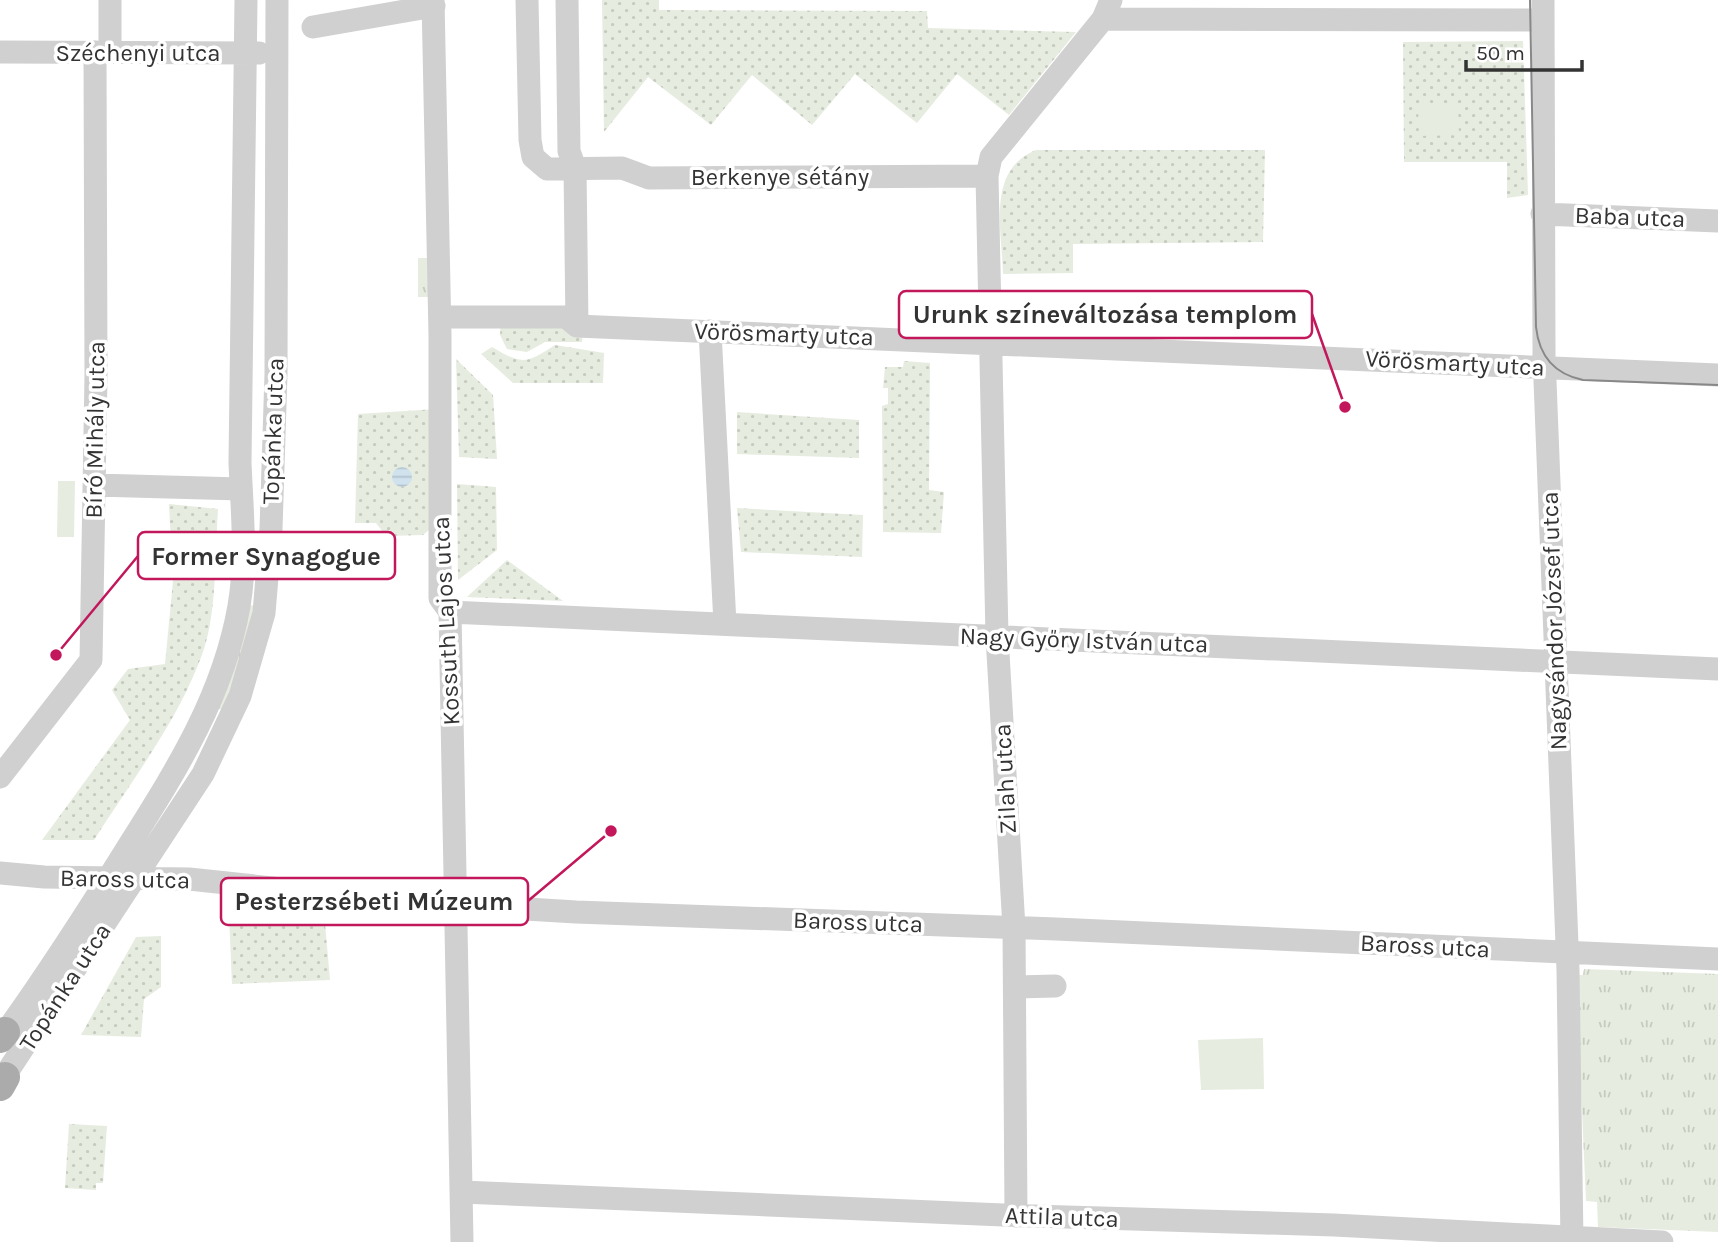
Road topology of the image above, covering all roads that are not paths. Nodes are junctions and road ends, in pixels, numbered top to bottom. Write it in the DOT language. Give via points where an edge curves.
graph roads {
  1 [pos="110,0"];
  2 [pos="246,0"];
  3 [pos="277,0"];
  4 [pos="527,0"];
  5 [pos="567,0"];
  6 [pos="434,3"];
  7 [pos="1107,10"];
  8 [pos="1394,10"];
  9 [pos="1542,10"];
  10 [pos="313,27"];
  11 [pos="0,52"];
  12 [pos="103,52"];
  13 [pos="246,53"];
  14 [pos="275,53"];
  15 [pos="575,168"];
  16 [pos="987,176"];
  17 [pos="1542,214"];
  18 [pos="1718,221"];
  19 [pos="440,317"];
  20 [pos="577,326"];
  21 [pos="710,331"];
  22 [pos="989,343"];
  23 [pos="1544,367"];
  24 [pos="1718,375"];
  25 [pos="95,485"];
  26 [pos="241,489"];
  27 [pos="450,612"];
  28 [pos="725,624"];
  29 [pos="997,636"];
  30 [pos="1555,661"];
  31 [pos="1718,669"];
  32 [pos="0,777"];
  33 [pos="0,873"];
  34 [pos="136,877"];
  35 [pos="110,878"];
  36 [pos="454,906"];
  37 [pos="1014,928"];
  38 [pos="1567,952"];
  39 [pos="1718,959"];
  40 [pos="1055,986"];
  41 [pos="1015,987"];
  42 [pos="2,1037"];
  43 [pos="2,1082"];
  44 [pos="461,1192"];
  45 [pos="1016,1216"];
  46 [pos="1572,1240"];
  47 [pos="462,1242"];
  48 [pos="1662,1242"];
  1 -- 12 [label="street, Bíró Mihály utca"];
  2 -- 13 [label="street, Topánka utca"];
  3 -- 14 [label="street, Topánka utca"];
  4 -- 15 [label="street, Berkenye sétány" via="533,157 547,169"];
  5 -- 15 [label="street" via="569,151"];
  6 -- 10 [label="street"];
  6 -- 19 [label="street, Kossuth Lajos utca"];
  7 -- 8 [label="street"];
  7 -- 16 [label="street" via="991,158"];
  8 -- 9 [label="street"];
  9 -- 17 [label="street, Nagysándor József utca"];
  11 -- 12 [label="street, Széchenyi utca"];
  12 -- 13 [label="street, Széchenyi utca"];
  12 -- 25 [label="street, Bíró Mihály utca"];
  13 -- 14 [label="street, Széchenyi utca"];
  13 -- 26 [label="street, Topánka utca"];
  14 -- 34 [label="street, Topánka utca" via="276,374 264,613 240,696 222,738"];
  15 -- 16 [label="street, Berkenye sétány" via="622,168 649,178"];
  15 -- 20 [label="street"];
  16 -- 22 [label="street, Zilah utca"];
  17 -- 18 [label="street, Baba utca"];
  17 -- 23 [label="street, Nagysándor József utca"];
  19 -- 20 [label="street, Vörösmarty utca" via="566,317"];
  19 -- 27 [label="street, Kossuth Lajos utca" via="440,598"];
  20 -- 21 [label="street, Vörösmarty utca"];
  21 -- 22 [label="street, Vörösmarty utca"];
  21 -- 28 [label="street"];
  22 -- 23 [label="street, Vörösmarty utca"];
  22 -- 29 [label="street, Zilah utca"];
  23 -- 24 [label="street, Vörösmarty utca"];
  23 -- 30 [label="street, Nagysándor József utca"];
  25 -- 26 [label="street"];
  25 -- 32 [label="street, Bíró Mihály utca" via="92,660"];
  26 -- 35 [label="street, Topánka utca" via="240,604 218,686 180,765"];
  27 -- 28 [label="street, Nagy Győry István utca"];
  27 -- 36 [label="street, Kossuth Lajos utca"];
  28 -- 29 [label="street, Nagy Győry István utca"];
  29 -- 30 [label="street, Nagy Győry István utca"];
  29 -- 37 [label="street, Zilah utca"];
  30 -- 31 [label="street, Nagy Győry István utca"];
  30 -- 38 [label="street, Nagysándor József utca"];
  33 -- 35 [label="street, Baross utca"];
  34 -- 35 [label="street, Baross utca"];
  34 -- 36 [label="street, Baross utca"];
  34 -- 43 [label="street, Topánka utca"];
  35 -- 42 [label="street, Topánka utca"];
  36 -- 37 [label="street, Baross utca"];
  36 -- 44 [label="street, Kossuth Lajos utca"];
  37 -- 38 [label="street, Baross utca"];
  37 -- 41 [label="street, Zilah utca"];
  38 -- 39 [label="street, Baross utca"];
  38 -- 46 [label="street, Nagysándor József utca"];
  40 -- 41 [label="street"];
  41 -- 45 [label="street, Zilah utca"];
  44 -- 45 [label="street, Attila utca"];
  44 -- 47 [label="street, Kossuth Lajos utca"];
  45 -- 46 [label="street, Attila utca" via="1334,1225"];
  46 -- 48 [label="street, Attila utca"];
}
